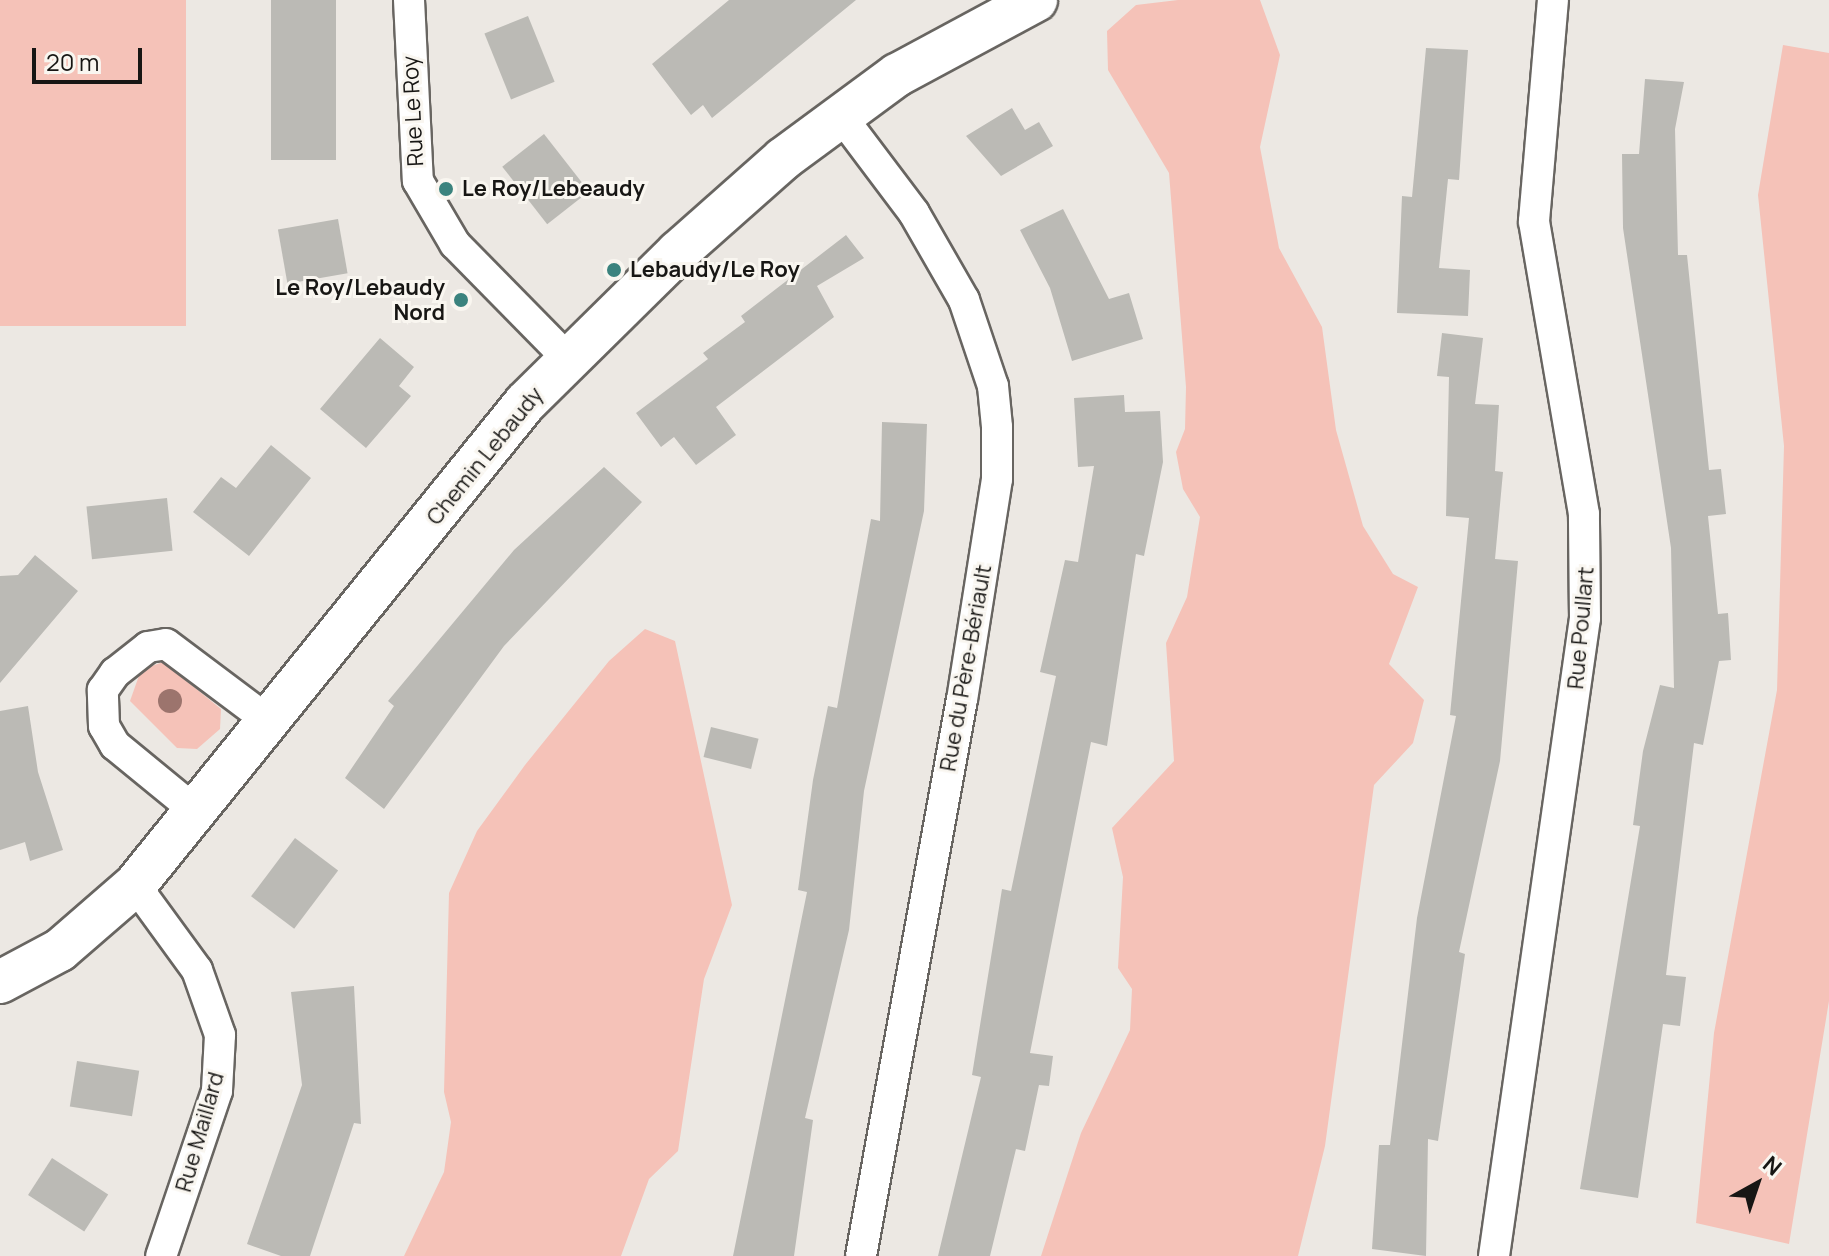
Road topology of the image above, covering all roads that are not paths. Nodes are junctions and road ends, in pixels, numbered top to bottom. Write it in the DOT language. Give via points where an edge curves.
graph roads {
  1 [pos="409,0"];
  2 [pos="1036,0"];
  3 [pos="1553,0"];
  4 [pos="841,116"];
  5 [pos="567,358"];
  6 [pos="270,722"];
  7 [pos="198,813"];
  8 [pos="135,885"];
  9 [pos="0,982"];
  10 [pos="1497,1255"];
  11 [pos="161,1256"];
  12 [pos="861,1256"];
  1 -- 5 [label="street, Rue Le Roy" via="418,181 455,244"];
  2 -- 4 [label="street, Chemin Lebaudy" via="956,38"];
  3 -- 10 [label="street, Rue Poullart" via="1534,221 1584,514 1585,618"];
  4 -- 5 [label="street, Chemin Lebaudy" via="727,207"];
  4 -- 12 [label="street, Rue du Père-Bériault" via="914,213 964,300 993,386 997,427 997,479 962,699"];
  5 -- 6 [label="street, Chemin Lebaudy"];
  6 -- 7 [label="street, Chemin Lebaudy"];
  6 -- 7 [label="street" via="166,644 148,647 115,673 103,690 104,726 115,745"];
  7 -- 8 [label="street, Chemin Lebaudy"];
  8 -- 9 [label="street, Chemin Lebaudy" via="60,950"];
  8 -- 11 [label="street, Rue Maillard" via="197,970 220,1035 217,1091"];
}
